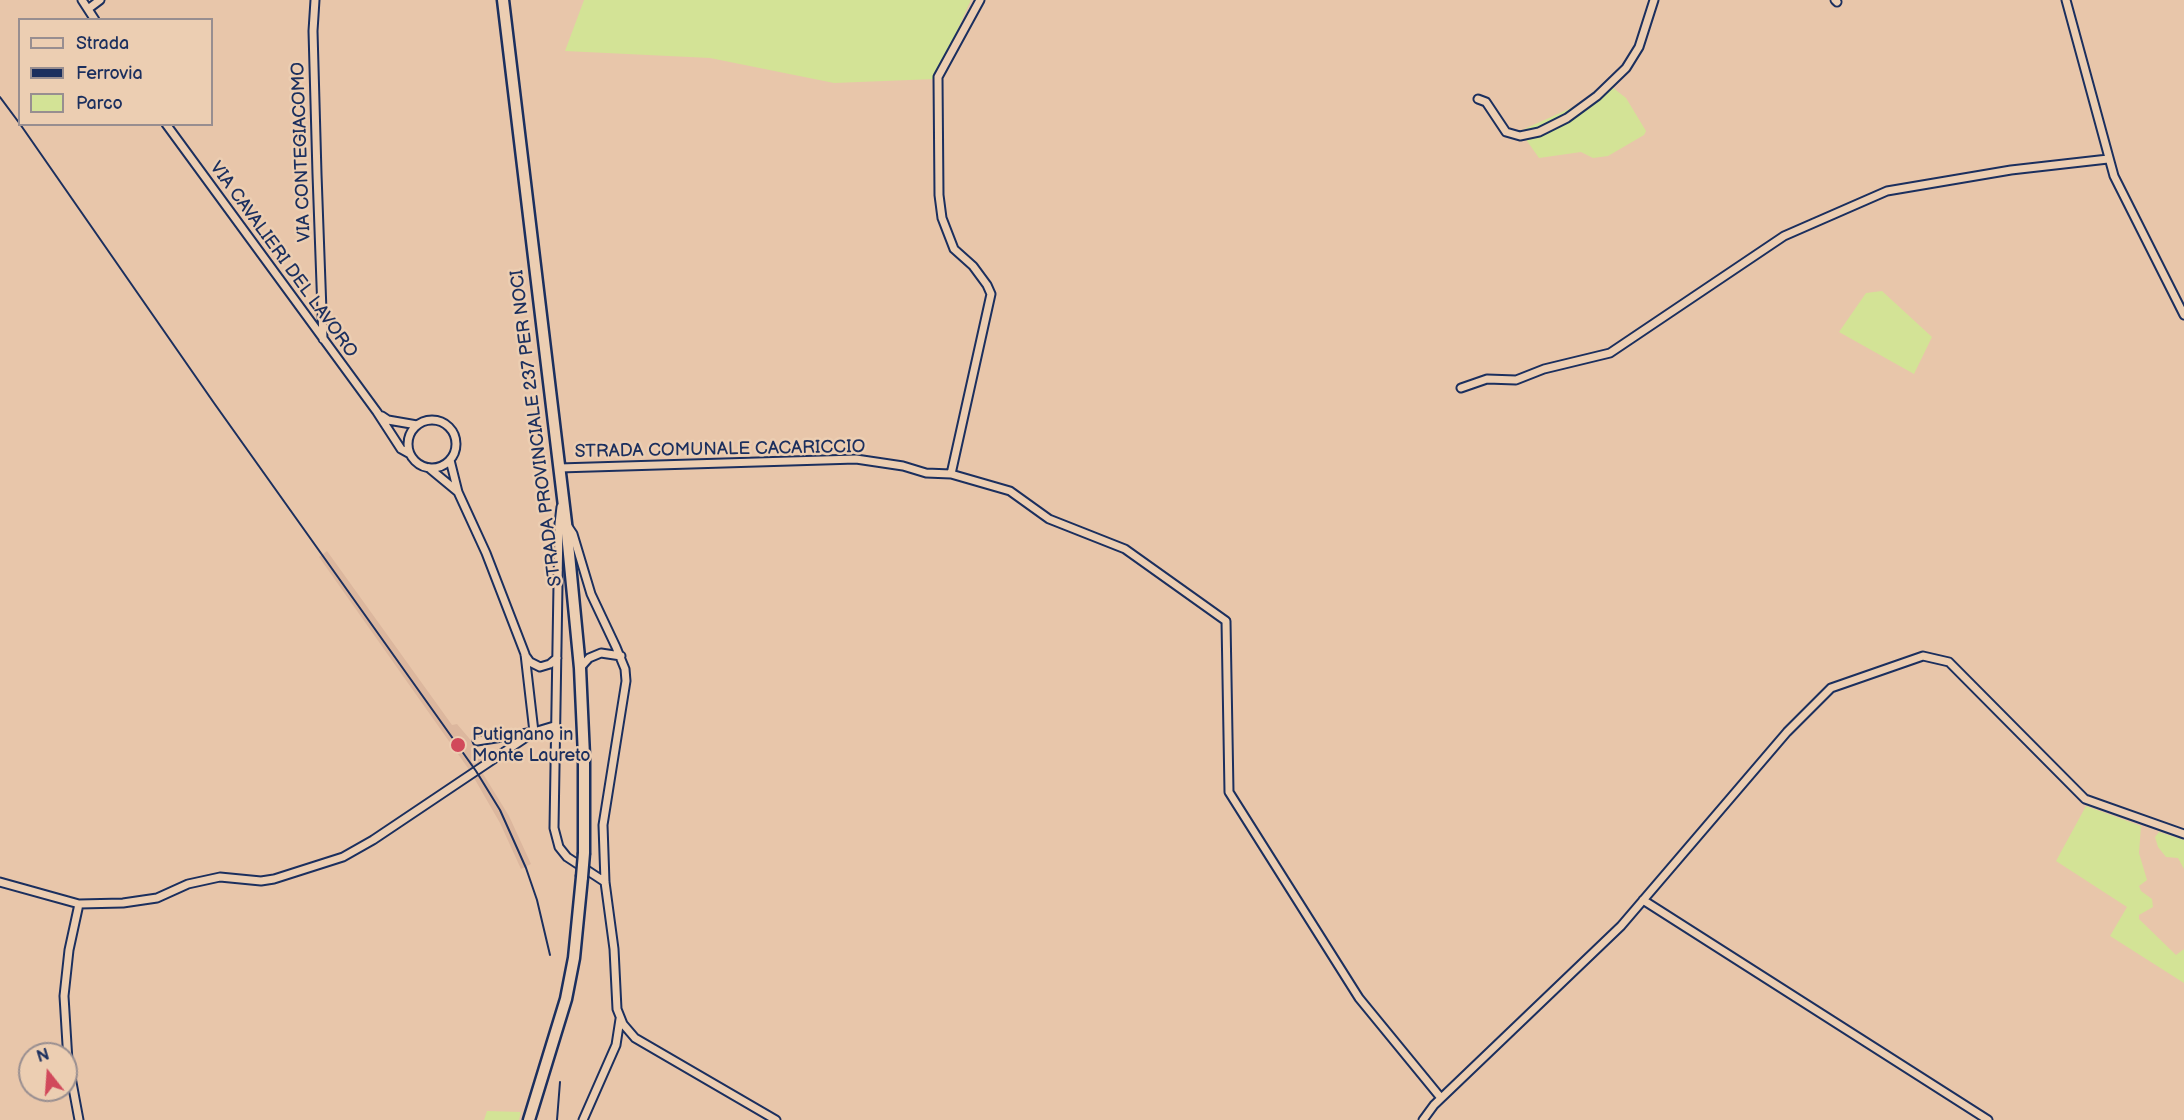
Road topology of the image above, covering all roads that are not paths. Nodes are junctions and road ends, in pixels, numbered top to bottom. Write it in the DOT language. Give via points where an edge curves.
graph roads {
  1 [pos="82,0"];
  2 [pos="100,0"];
  3 [pos="315,0"];
  4 [pos="503,0"];
  5 [pos="980,0"];
  6 [pos="1654,0"];
  7 [pos="2066,0"];
  8 [pos="88,9"];
  9 [pos="94,18"];
  10 [pos="1478,99"];
  11 [pos="167,126"];
  12 [pos="2108,159"];
  13 [pos="2184,315"];
  14 [pos="323,340"];
  15 [pos="1461,388"];
  16 [pos="377,412"];
  17 [pos="417,425"];
  18 [pos="410,454"];
  19 [pos="450,460"];
  20 [pos="429,468"];
  21 [pos="559,468"];
  22 [pos="951,474"];
  23 [pos="458,492"];
  24 [pos="562,497"];
  25 [pos="566,523"];
  26 [pos="525,654"];
  27 [pos="621,656"];
  28 [pos="557,658"];
  29 [pos="580,668"];
  30 [pos="554,726"];
  31 [pos="534,732"];
  32 [pos="477,741"];
  33 [pos="2184,834"];
  34 [pos="0,882"];
  35 [pos="605,882"];
  36 [pos="1643,900"];
  37 [pos="79,904"];
  38 [pos="620,1017"];
  39 [pos="1441,1098"];
  40 [pos="80,1120"];
  41 [pos="530,1120"];
  42 [pos="583,1120"];
  43 [pos="776,1120"];
  44 [pos="1423,1120"];
  45 [pos="1988,1120"];
  1 -- 8 [label="street"];
  2 -- 8 [label="street"];
  3 -- 14 [label="street, VIA CONTEGIACOMO"];
  4 -- 21 [label="main road, STRADA PROVINCIALE 237 PER NOCI"];
  5 -- 22 [label="street" via="938,77 942,218 954,249 973,266 991,294"];
  6 -- 10 [label="street" via="1639,47 1626,68 1567,118 1539,132 1520,136 1506,132 1486,102"];
  7 -- 12 [label="street"];
  8 -- 9 [label="street"];
  11 -- 14 [label="street, VIA CAVALIERI DEL LAVORO"];
  12 -- 13 [label="street"];
  12 -- 15 [label="street" via="2011,170 1887,191 1784,236 1610,353 1516,380 1487,379"];
  14 -- 16 [label="street, VIA CAVALIERI DEL LAVORO"];
  16 -- 17 [label="street" via="388,420"];
  16 -- 18 [label="street, VIA CAVALIERI DEL LAVORO" via="401,449"];
  17 -- 18 [label="street" via="408,438"];
  17 -- 19 [label="street" via="440,421 452,430 456,445"];
  18 -- 20 [label="street, VIA CAVALIERI DEL LAVORO" via="414,461"];
  19 -- 20 [label="street"];
  19 -- 23 [label="street"];
  20 -- 23 [label="street, VIA CAVALIERI DEL LAVORO"];
  21 -- 22 [label="street, STRADA COMUNALE CACARICCIO" via="856,459"];
  21 -- 24 [label="main road, STRADA PROVINCIALE 237 PER NOCI"];
  22 -- 39 [label="street, STRADA COMUNALE CACARICCIO" via="1010,491 1049,519 1125,549 1226,621 1229,792 1359,998"];
  23 -- 26 [label="street"];
  24 -- 25 [label="main road, STRADA PROVINCIALE 237 PER NOCI"];
  24 -- 28 [label="street"];
  25 -- 27 [label="street" via="591,594"];
  25 -- 29 [label="main road, STRADA PROVINCIALE 237 PER NOCI"];
  26 -- 28 [label="street" via="540,667"];
  26 -- 31 [label="street"];
  27 -- 29 [label="street" via="601,653"];
  27 -- 35 [label="street" via="626,681 603,825"];
  28 -- 30 [label="street"];
  29 -- 41 [label="main road, STRADA PROVINCIALE 237 PER NOCI, bridge" via="584,853 574,958 566,999"];
  30 -- 31 [label="street"];
  30 -- 35 [label="street" via="554,828 559,847 567,857"];
  31 -- 32 [label="street"];
  31 -- 37 [label="street" via="343,857 274,879 220,877 188,884 157,898"];
  33 -- 36 [label="street" via="2085,799 1948,662 1923,656 1831,688 1786,732"];
  34 -- 37 [label="street"];
  35 -- 38 [label="street"];
  36 -- 39 [label="street" via="1621,926"];
  36 -- 45 [label="street"];
  37 -- 40 [label="street" via="64,996 68,1062"];
  38 -- 42 [label="street" via="616,1045"];
  38 -- 43 [label="street" via="635,1038"];
  39 -- 44 [label="street"];
}
